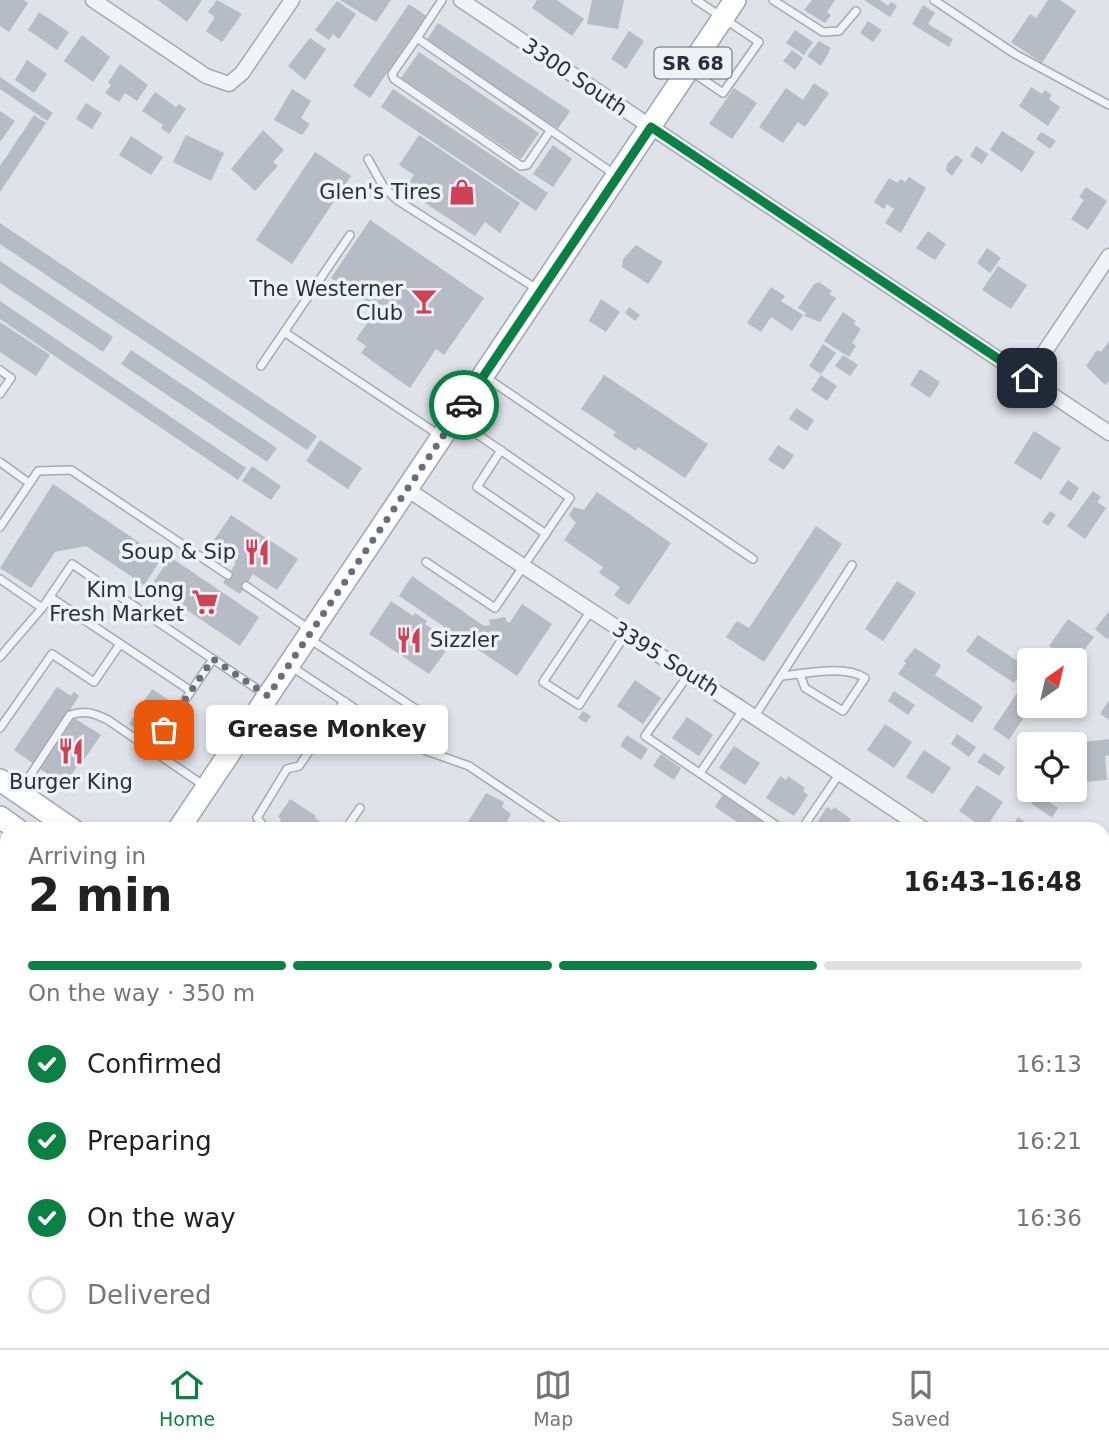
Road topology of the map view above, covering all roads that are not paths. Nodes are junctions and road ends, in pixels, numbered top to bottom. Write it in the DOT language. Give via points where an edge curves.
graph roads {
  1 [pos="93,0"];
  2 [pos="292,0"];
  3 [pos="442,0"];
  4 [pos="461,0"];
  5 [pos="696,0"];
  6 [pos="736,0"];
  7 [pos="773,0"];
  8 [pos="934,0"];
  9 [pos="856,11"];
  10 [pos="723,18"];
  11 [pos="417,38"];
  12 [pos="689,70"];
  13 [pos="1109,105"];
  14 [pos="651,127"];
  15 [pos="550,131"];
  16 [pos="368,159"];
  17 [pos="618,177"];
  18 [pos="350,235"];
  19 [pos="1109,256"];
  20 [pos="540,291"];
  21 [pos="284,332"];
  22 [pos="261,366"];
  23 [pos="0,370"];
  24 [pos="484,375"];
  25 [pos="1027,378"];
  26 [pos="0,394"];
  27 [pos="455,419"];
  28 [pos="1109,433"];
  29 [pos="442,437"];
  30 [pos="501,450"];
  31 [pos="0,462"];
  32 [pos="29,483"];
  33 [pos="407,489"];
  34 [pos="0,527"];
  35 [pos="546,534"];
  36 [pos="753,559"];
  37 [pos="426,562"];
  38 [pos="852,565"];
  39 [pos="523,567"];
  40 [pos="228,575"];
  41 [pos="0,579"];
  42 [pos="246,586"];
  43 [pos="50,597"];
  44 [pos="42,608"];
  45 [pos="590,612"];
  46 [pos="309,634"];
  47 [pos="625,635"];
  48 [pos="120,644"];
  49 [pos="0,657"];
  50 [pos="213,659"];
  51 [pos="289,665"];
  52 [pos="689,673"];
  53 [pos="800,674"];
  54 [pos="781,676"];
  55 [pos="191,691"];
  56 [pos="268,696"];
  57 [pos="344,701"];
  58 [pos="750,712"];
  59 [pos="0,728"];
  60 [pos="410,745"];
  61 [pos="151,750"];
  62 [pos="700,773"];
  63 [pos="840,773"];
  64 [pos="0,780"];
  65 [pos="206,787"];
  66 [pos="19,793"];
  67 [pos="360,808"];
  68 [pos="61,822"];
  69 [pos="183,822"];
  70 [pos="260,822"];
  71 [pos="350,822"];
  72 [pos="552,822"];
  73 [pos="771,822"];
  74 [pos="807,822"];
  75 [pos="913,822"];
  1 -- 2 [label="street" via="206,76 229,84 242,73"];
  3 -- 11 [label="lane"];
  4 -- 14 [label="street, 3300 South"];
  5 -- 10 [label="lane"];
  6 -- 10 [label="main road, SR 68"];
  7 -- 9 [label="lane" via="823,32 839,31"];
  8 -- 13 [label="lane" via="1015,54"];
  10 -- 12 [label="main road, SR 68"];
  10 -- 12 [label="lane" via="758,42 723,93"];
  11 -- 15 [label="lane"];
  11 -- 15 [label="lane" via="392,74 394,79 521,166 527,165"];
  12 -- 14 [label="main road, SR 68"];
  14 -- 17 [label="main road, SR 68"];
  14 -- 25 [label="street, 3300 South"];
  15 -- 17 [label="lane"];
  16 -- 20 [label="lane" via="397,200"];
  17 -- 20 [label="main road, SR 68"];
  18 -- 21 [label="lane"];
  19 -- 25 [label="street"];
  20 -- 24 [label="main road, SR 68"];
  21 -- 22 [label="lane"];
  21 -- 29 [label="lane"];
  23 -- 26 [label="lane" via="11,378"];
  24 -- 27 [label="main road, SR 68"];
  24 -- 36 [label="lane"];
  25 -- 28 [label="street, 3300 South"];
  27 -- 29 [label="main road, SR 68"];
  27 -- 30 [label="lane"];
  29 -- 33 [label="main road, SR 68"];
  30 -- 35 [label="lane" via="570,498"];
  30 -- 35 [label="lane" via="477,487"];
  31 -- 32 [label="lane"];
  32 -- 34 [label="lane"];
  32 -- 40 [label="lane" via="38,471 71,470"];
  33 -- 39 [label="street, 3395 South"];
  33 -- 46 [label="main road, SR 68"];
  35 -- 39 [label="lane"];
  37 -- 39 [label="lane" via="495,608"];
  38 -- 54 [label="lane"];
  39 -- 45 [label="street, 3395 South"];
  41 -- 44 [label="lane"];
  42 -- 46 [label="lane"];
  43 -- 44 [label="lane"];
  43 -- 48 [label="lane"];
  43 -- 50 [label="lane" via="72,564"];
  44 -- 49 [label="lane"];
  45 -- 47 [label="street, 3395 South"];
  45 -- 47 [label="lane" via="543,682 579,705"];
  46 -- 51 [label="main road, SR 68"];
  46 -- 60 [label="lane" via="428,717"];
  47 -- 52 [label="street, 3395 South"];
  48 -- 55 [label="lane"];
  48 -- 59 [label="lane" via="94,682 52,654"];
  50 -- 55 [label="lane"];
  50 -- 56 [label="lane"];
  51 -- 56 [label="main road, SR 68"];
  51 -- 57 [label="lane"];
  52 -- 58 [label="street, 3395 South"];
  52 -- 62 [label="lane" via="645,736"];
  53 -- 53 [label="lane" via="854,671 865,678 843,711 805,688"];
  53 -- 54 [label="lane"];
  54 -- 58 [label="lane"];
  55 -- 61 [label="lane"];
  56 -- 65 [label="main road, SR 68"];
  57 -- 60 [label="lane"];
  57 -- 70 [label="lane" via="299,766 286,769 259,810"];
  58 -- 62 [label="lane"];
  58 -- 63 [label="street, 3395 South"];
  60 -- 72 [label="lane" via="469,766"];
  61 -- 65 [label="lane"];
  61 -- 66 [label="lane" via="92,712 70,715"];
  62 -- 73 [label="lane"];
  63 -- 74 [label="lane"];
  63 -- 75 [label="street, 3395 South"];
  64 -- 66 [label="main road"];
  65 -- 69 [label="main road, SR 68"];
  66 -- 68 [label="main road"];
  67 -- 71 [label="lane"];
}
